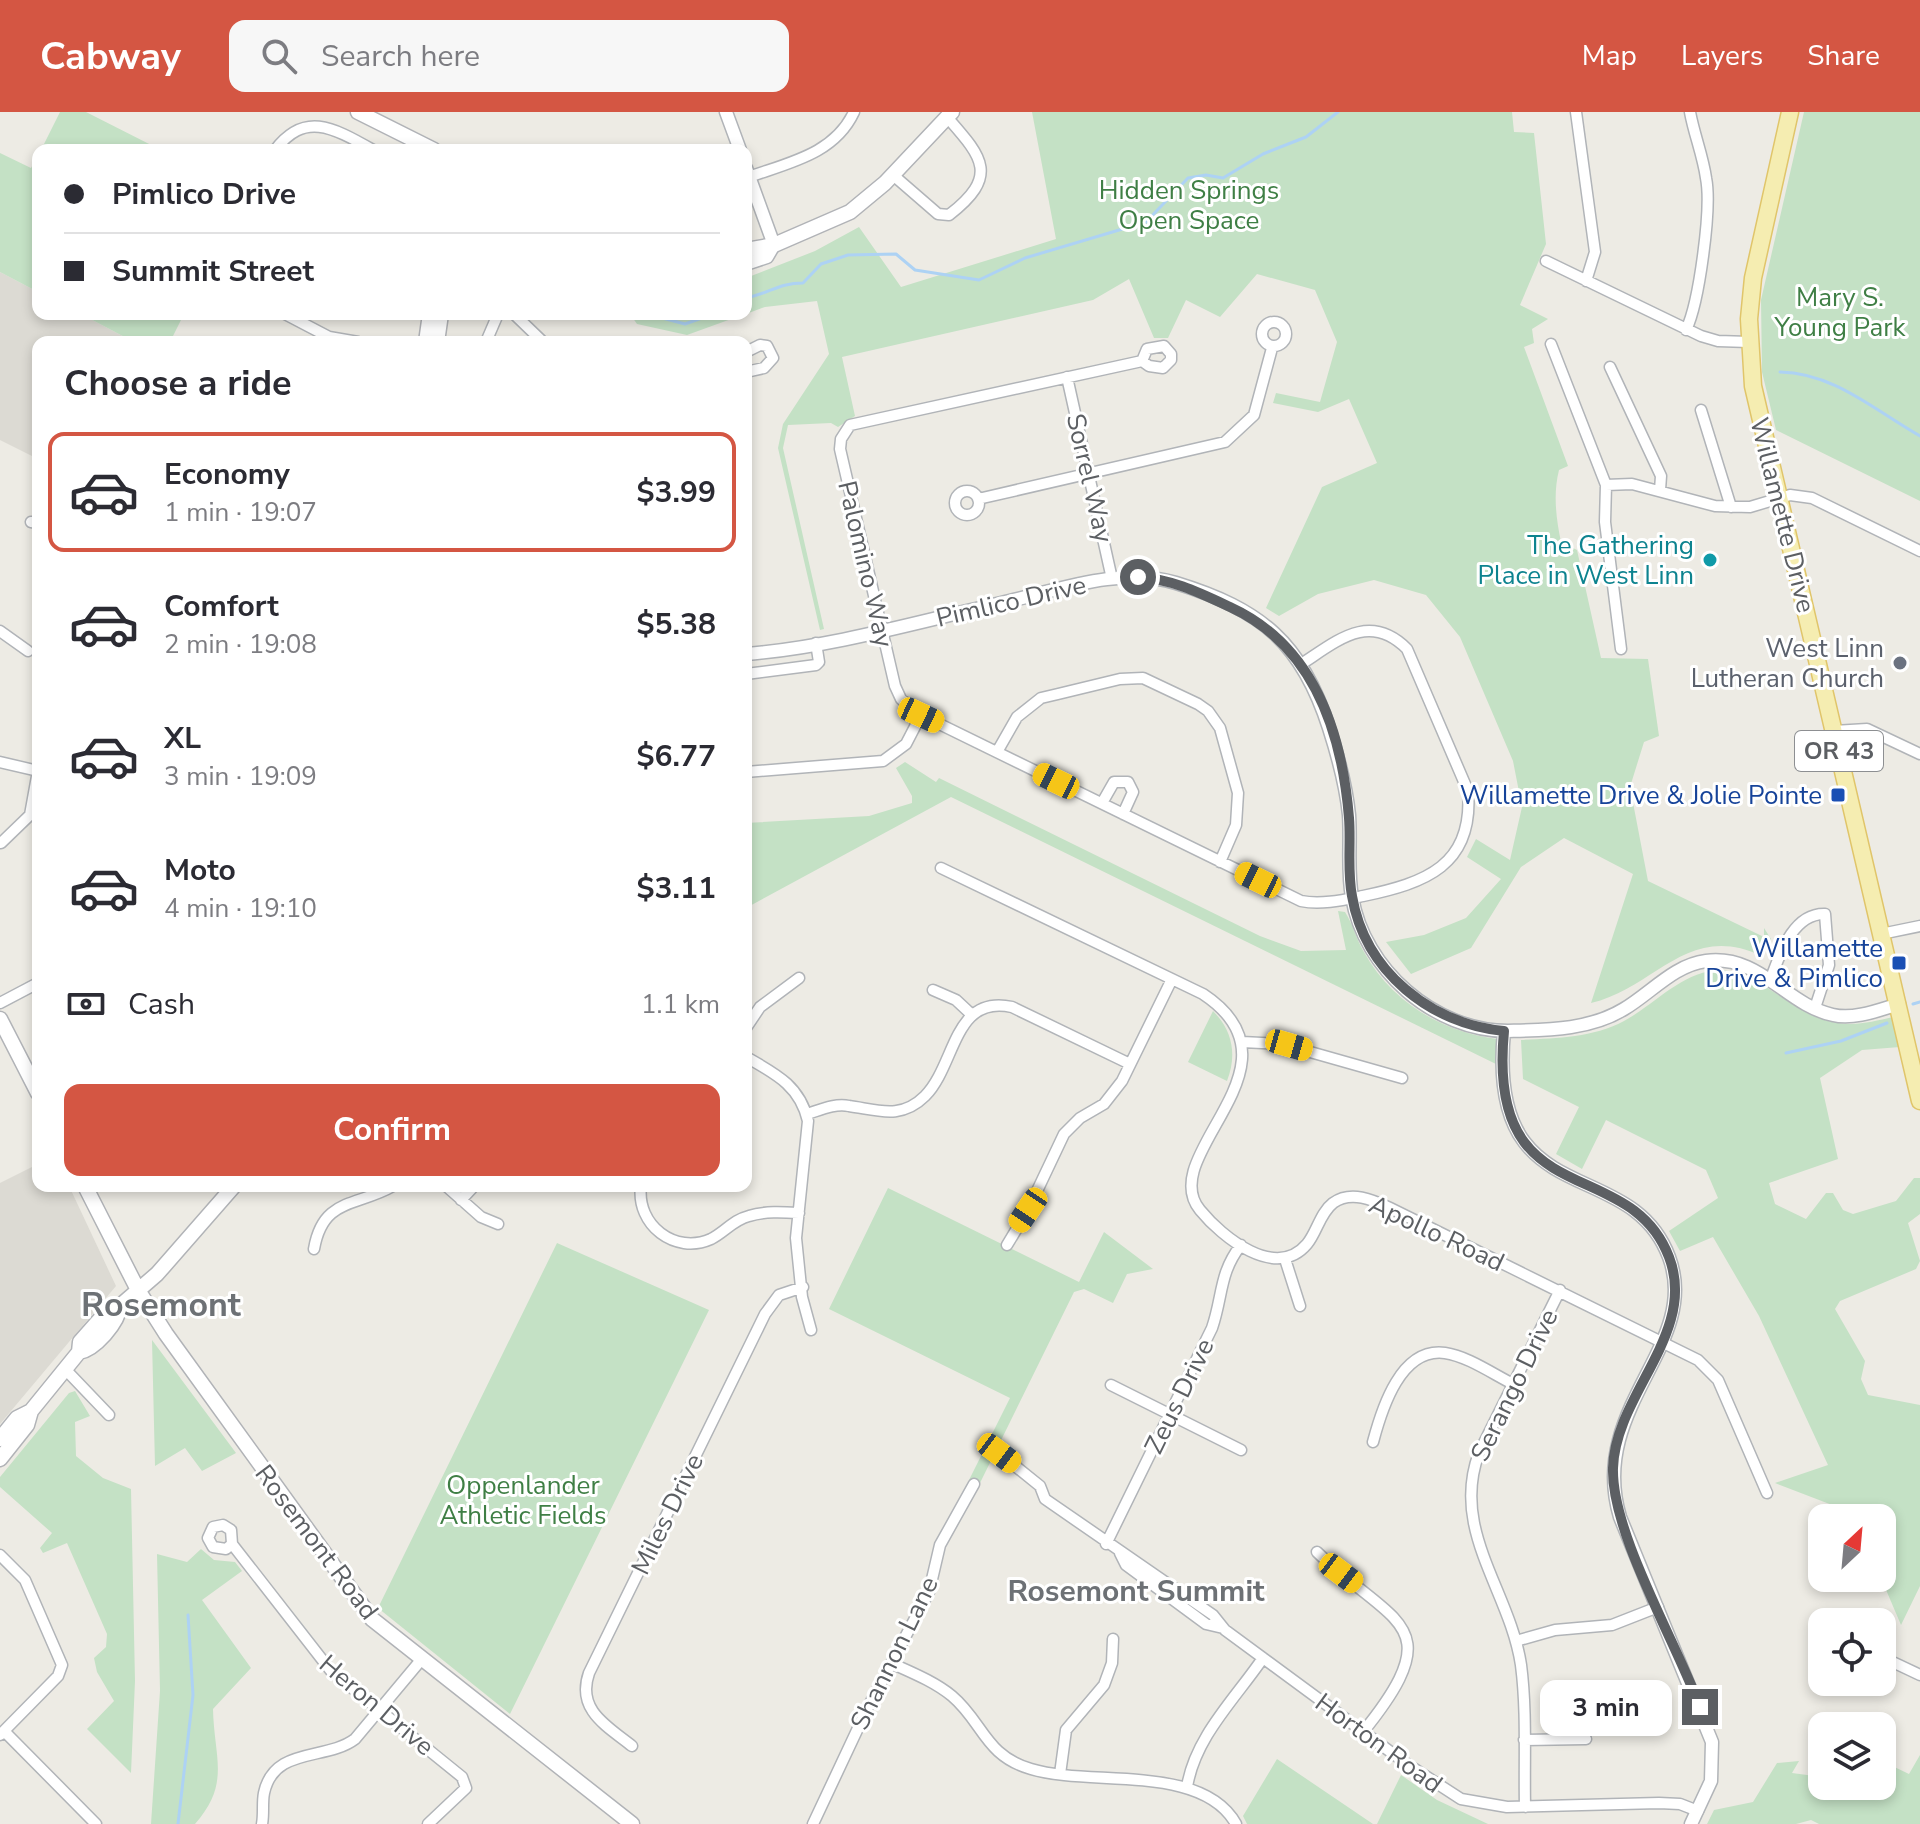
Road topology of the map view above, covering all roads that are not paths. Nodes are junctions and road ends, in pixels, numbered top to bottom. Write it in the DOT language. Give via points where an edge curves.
graph roads {
  1 [pos="358,112"];
  2 [pos="726,112"];
  3 [pos="854,112"];
  4 [pos="1576,112"];
  5 [pos="1690,112"];
  6 [pos="1790,112"];
  7 [pos="949,114"];
  8 [pos="278,144"];
  9 [pos="362,144"];
  10 [pos="422,144"];
  11 [pos="738,144"];
  12 [pos="752,172"];
  13 [pos="893,175"];
  14 [pos="752,187"];
  15 [pos="774,245"];
  16 [pos="752,248"];
  17 [pos="1546,261"];
  18 [pos="752,262"];
  19 [pos="1586,281"];
  20 [pos="296,320"];
  21 [pos="520,320"];
  22 [pos="1686,330"];
  23 [pos="327,336"];
  24 [pos="537,336"];
  25 [pos="1749,342"];
  26 [pos="1551,344"];
  27 [pos="1272,348"];
  28 [pos="752,349"];
  29 [pos="1142,361"];
  30 [pos="1610,367"];
  31 [pos="752,371"];
  32 [pos="1067,377"];
  33 [pos="1701,410"];
  34 [pos="1089,475"];
  35 [pos="1606,485"];
  36 [pos="1660,490"];
  37 [pos="1779,498"];
  38 [pos="978,499"];
  39 [pos="1731,507"];
  40 [pos="1920,551"];
  41 [pos="1112,579"];
  42 [pos="0,631"];
  43 [pos="881,631"];
  44 [pos="816,643"];
  45 [pos="1621,649"];
  46 [pos="28,651"];
  47 [pos="752,653"];
  48 [pos="1303,663"];
  49 [pos="752,673"];
  50 [pos="921,715"];
  51 [pos="1834,731"];
  52 [pos="997,752"];
  53 [pos="1920,754"];
  54 [pos="0,762"];
  55 [pos="32,770"];
  56 [pos="752,772"];
  57 [pos="1102,803"];
  58 [pos="32,804"];
  59 [pos="1123,814"];
  60 [pos="1,843"];
  61 [pos="1220,862"];
  62 [pos="941,868"];
  63 [pos="1352,898"];
  64 [pos="1920,926"];
  65 [pos="1881,934"];
  66 [pos="799,978"];
  67 [pos="1771,978"];
  68 [pos="1172,979"];
  69 [pos="32,986"];
  70 [pos="933,990"];
  71 [pos="0,1003"];
  72 [pos="1899,1004"];
  73 [pos="1815,1008"];
  74 [pos="971,1014"];
  75 [pos="0,1019"];
  76 [pos="752,1019"];
  77 [pos="1504,1031"];
  78 [pos="1242,1042"];
  79 [pos="752,1060"];
  80 [pos="1130,1064"];
  81 [pos="1402,1078"];
  82 [pos="32,1081"];
  83 [pos="1920,1101"];
  84 [pos="807,1114"];
  85 [pos="88,1192"];
  86 [pos="229,1192"];
  87 [pos="379,1192"];
  88 [pos="452,1192"];
  89 [pos="468,1192"];
  90 [pos="641,1192"];
  91 [pos="461,1200"];
  92 [pos="799,1213"];
  93 [pos="498,1224"];
  94 [pos="1007,1245"];
  95 [pos="1241,1245"];
  96 [pos="314,1249"];
  97 [pos="1285,1259"];
  98 [pos="803,1287"];
  99 [pos="138,1290"];
  100 [pos="1560,1290"];
  101 [pos="1300,1306"];
  102 [pos="811,1330"];
  103 [pos="1662,1341"];
  104 [pos="65,1369"];
  105 [pos="1513,1384"];
  106 [pos="1111,1385"];
  107 [pos="31,1411"];
  108 [pos="109,1415"];
  109 [pos="1170,1415"];
  110 [pos="0,1439"];
  111 [pos="1373,1442"];
  112 [pos="1241,1450"];
  113 [pos="999,1453"];
  114 [pos="0,1459"];
  115 [pos="974,1484"];
  116 [pos="1767,1493"];
  117 [pos="232,1544"];
  118 [pos="1106,1544"];
  119 [pos="1317,1552"];
  120 [pos="1,1558"];
  121 [pos="1658,1607"];
  122 [pos="1113,1639"];
  123 [pos="1516,1641"];
  124 [pos="1263,1658"];
  125 [pos="421,1660"];
  126 [pos="893,1664"];
  127 [pos="1896,1664"];
  128 [pos="1920,1675"];
  129 [pos="379,1710"];
  130 [pos="1363,1732"];
  131 [pos="2,1733"];
  132 [pos="1586,1739"];
  133 [pos="1524,1740"];
  134 [pos="632,1746"];
  135 [pos="1060,1774"];
  136 [pos="1187,1787"];
  137 [pos="1525,1807"];
  138 [pos="1698,1811"];
  139 [pos="96,1824"];
  140 [pos="262,1824"];
  141 [pos="428,1824"];
  142 [pos="632,1824"];
  143 [pos="813,1824"];
  144 [pos="1236,1824"];
  145 [pos="1691,1824"];
  1 -- 10 [label="main road"];
  2 -- 11 [label="street"];
  3 -- 12 [label="street" via="821,150"];
  4 -- 19 [label="street" via="1595,252"];
  5 -- 22 [label="street" via="1708,203"];
  6 -- 25 [label="main road, Willamette Drive / OR 43" via="1754,266"];
  7 -- 13 [label="main road"];
  7 -- 13 [label="street" via="980,157 981,175 965,200 949,215 938,214"];
  8 -- 9 [label="street" via="290,124 306,117"];
  13 -- 15 [label="main road" via="834,221"];
  14 -- 15 [label="street"];
  15 -- 16 [label="main road"];
  15 -- 18 [label="street" via="767,257"];
  17 -- 19 [label="street"];
  19 -- 22 [label="street"];
  20 -- 23 [label="street"];
  21 -- 24 [label="street"];
  22 -- 25 [label="street" via="1718,341"];
  25 -- 37 [label="main road, Willamette Drive / OR 43" via="1755,400"];
  26 -- 35 [label="street"];
  27 -- 34 [label="street" via="1258,405 1235,435 1211,447"];
  28 -- 31 [label="street" via="767,346 773,358"];
  29 -- 32 [label="street"];
  30 -- 36 [label="street" via="1661,476"];
  32 -- 34 [label="street, Sorrel Way"];
  32 -- 43 [label="street, Palomino Way" via="850,425 843,433 840,449"];
  33 -- 39 [label="street"];
  34 -- 38 [label="street"];
  34 -- 41 [label="street, Sorrel Way"];
  35 -- 36 [label="street"];
  35 -- 45 [label="street" via="1605,522"];
  36 -- 39 [label="street"];
  37 -- 39 [label="street"];
  37 -- 40 [label="street" via="1812,498"];
  37 -- 51 [label="main road, Willamette Drive / OR 43"];
  41 -- 43 [label="street, Pimlico Drive"];
  41 -- 48 [label="street, Pimlico Drive" via="1147,578 1188,588 1260,622"];
  42 -- 46 [label="street"];
  43 -- 44 [label="street, Pimlico Drive"];
  43 -- 50 [label="street, Palomino Way" via="901,699"];
  44 -- 47 [label="street, Pimlico Drive"];
  44 -- 49 [label="street" via="816,665"];
  48 -- 63 [label="street, Pimlico Drive" via="1341,770"];
  48 -- 63 [label="street, Palomino Way" via="1359,631 1397,639 1415,664 1468,791 1468,823 1441,868 1414,885"];
  50 -- 52 [label="street, Palomino Way"];
  50 -- 56 [label="street" via="906,744 883,761"];
  51 -- 53 [label="street" via="1867,729"];
  51 -- 65 [label="main road, Willamette Drive / OR 43"];
  52 -- 57 [label="street, Palomino Way"];
  52 -- 61 [label="street" via="1028,707 1067,691 1143,678 1198,704 1220,728 1238,793 1236,825"];
  54 -- 55 [label="street"];
  57 -- 59 [label="street, Palomino Way"];
  57 -- 59 [label="street" via="1114,782 1128,782 1133,792"];
  58 -- 60 [label="street" via="30,815"];
  59 -- 61 [label="street, Palomino Way"];
  61 -- 63 [label="street, Palomino Way" via="1301,901"];
  62 -- 68 [label="street"];
  63 -- 77 [label="street, Pimlico Drive" via="1374,954 1406,991 1454,1020"];
  64 -- 65 [label="street"];
  65 -- 72 [label="main road, Willamette Drive / OR 43"];
  66 -- 76 [label="street"];
  67 -- 73 [label="street, Pimlico Drive"];
  67 -- 73 [label="street" via="1788,938 1825,914 1829,965"];
  67 -- 77 [label="street, Pimlico Drive" via="1734,962 1703,962 1600,1021"];
  68 -- 78 [label="street" via="1222,1007"];
  68 -- 80 [label="street"];
  69 -- 71 [label="street"];
  70 -- 74 [label="street"];
  72 -- 73 [label="street, Pimlico Drive" via="1846,1016"];
  72 -- 83 [label="main road, Willamette Drive / OR 43"];
  74 -- 80 [label="street" via="990,1005 1012,1007"];
  74 -- 84 [label="street" via="933,1086 916,1103 893,1112 838,1105"];
  75 -- 82 [label="main road"];
  77 -- 103 [label="street" via="1507,1102 1526,1145 1548,1166 1634,1211 1666,1250 1675,1293"];
  78 -- 81 [label="street" via="1282,1044"];
  78 -- 95 [label="street" via="1237,1080 1191,1185 1201,1212"];
  79 -- 84 [label="street" via="784,1079"];
  80 -- 94 [label="street" via="1104,1104 1064,1134"];
  84 -- 92 [label="street"];
  85 -- 99 [label="main road, Rosemont Road"];
  86 -- 99 [label="main road"];
  87 -- 96 [label="street" via="333,1211"];
  88 -- 91 [label="street"];
  89 -- 91 [label="street"];
  90 -- 92 [label="street" via="650,1224 685,1243 709,1240 751,1215"];
  91 -- 93 [label="street"];
  92 -- 98 [label="street"];
  95 -- 97 [label="street" via="1262,1258"];
  95 -- 109 [label="street, Zeus Drive" via="1225,1269 1212,1328"];
  97 -- 100 [label="street, Apollo Road" via="1309,1241 1332,1204 1361,1197"];
  97 -- 101 [label="street"];
  98 -- 102 [label="street"];
  98 -- 134 [label="street, Miles Drive" via="779,1295 765,1314 589,1673 584,1692 588,1708"];
  99 -- 104 [label="main road" via="100,1318"];
  99 -- 125 [label="main road, Rosemont Road" via="362,1609"];
  100 -- 103 [label="street, Apollo Road"];
  100 -- 105 [label="street, Serango Drive"];
  103 -- 116 [label="street, Apollo Road" via="1698,1360 1718,1380"];
  103 -- 121 [label="street" via="1622,1424 1613,1468 1620,1517"];
  104 -- 107 [label="main road"];
  104 -- 108 [label="street"];
  105 -- 111 [label="street" via="1449,1353 1420,1356 1402,1374"];
  105 -- 123 [label="street, Serango Drive" via="1479,1453 1469,1501 1479,1547"];
  106 -- 109 [label="street"];
  107 -- 110 [label="main road" via="17,1418"];
  107 -- 114 [label="main road" via="27,1425"];
  109 -- 112 [label="street"];
  109 -- 118 [label="street, Zeus Drive"];
  113 -- 118 [label="street, Horton Road" via="1040,1486 1045,1499"];
  115 -- 126 [label="street, Shannon Lane" via="940,1545 929,1592"];
  117 -- 129 [label="street, Heron Drive" via="316,1654"];
  118 -- 124 [label="street, Horton Road" via="1206,1624 1223,1628"];
  119 -- 130 [label="street" via="1392,1613 1405,1634 1404,1676"];
  120 -- 131 [label="street" via="22,1575 33,1594 62,1665 58,1676"];
  121 -- 123 [label="street" via="1612,1625 1555,1630"];
  121 -- 138 [label="street" via="1712,1742 1712,1774"];
  122 -- 135 [label="street" via="1104,1685 1066,1730"];
  123 -- 133 [label="street, Serango Drive"];
  124 -- 130 [label="street, Horton Road"];
  124 -- 136 [label="street" via="1198,1750"];
  125 -- 129 [label="street"];
  125 -- 142 [label="main road, Rosemont Road"];
  126 -- 135 [label="street" via="951,1696 983,1738 1008,1759 1034,1771"];
  126 -- 143 [label="street, Shannon Lane"];
  127 -- 128 [label="street"];
  129 -- 140 [label="street" via="343,1747 302,1755 280,1766 265,1790"];
  129 -- 141 [label="street, Heron Drive" via="458,1773 466,1786"];
  130 -- 137 [label="street, Horton Road" via="1461,1799"];
  131 -- 139 [label="street"];
  132 -- 133 [label="street"];
  133 -- 137 [label="street, Serango Drive"];
  135 -- 136 [label="street"];
  136 -- 144 [label="street" via="1217,1802"];
  137 -- 138 [label="street, Horton Road" via="1659,1803"];
  138 -- 145 [label="street"];
}
